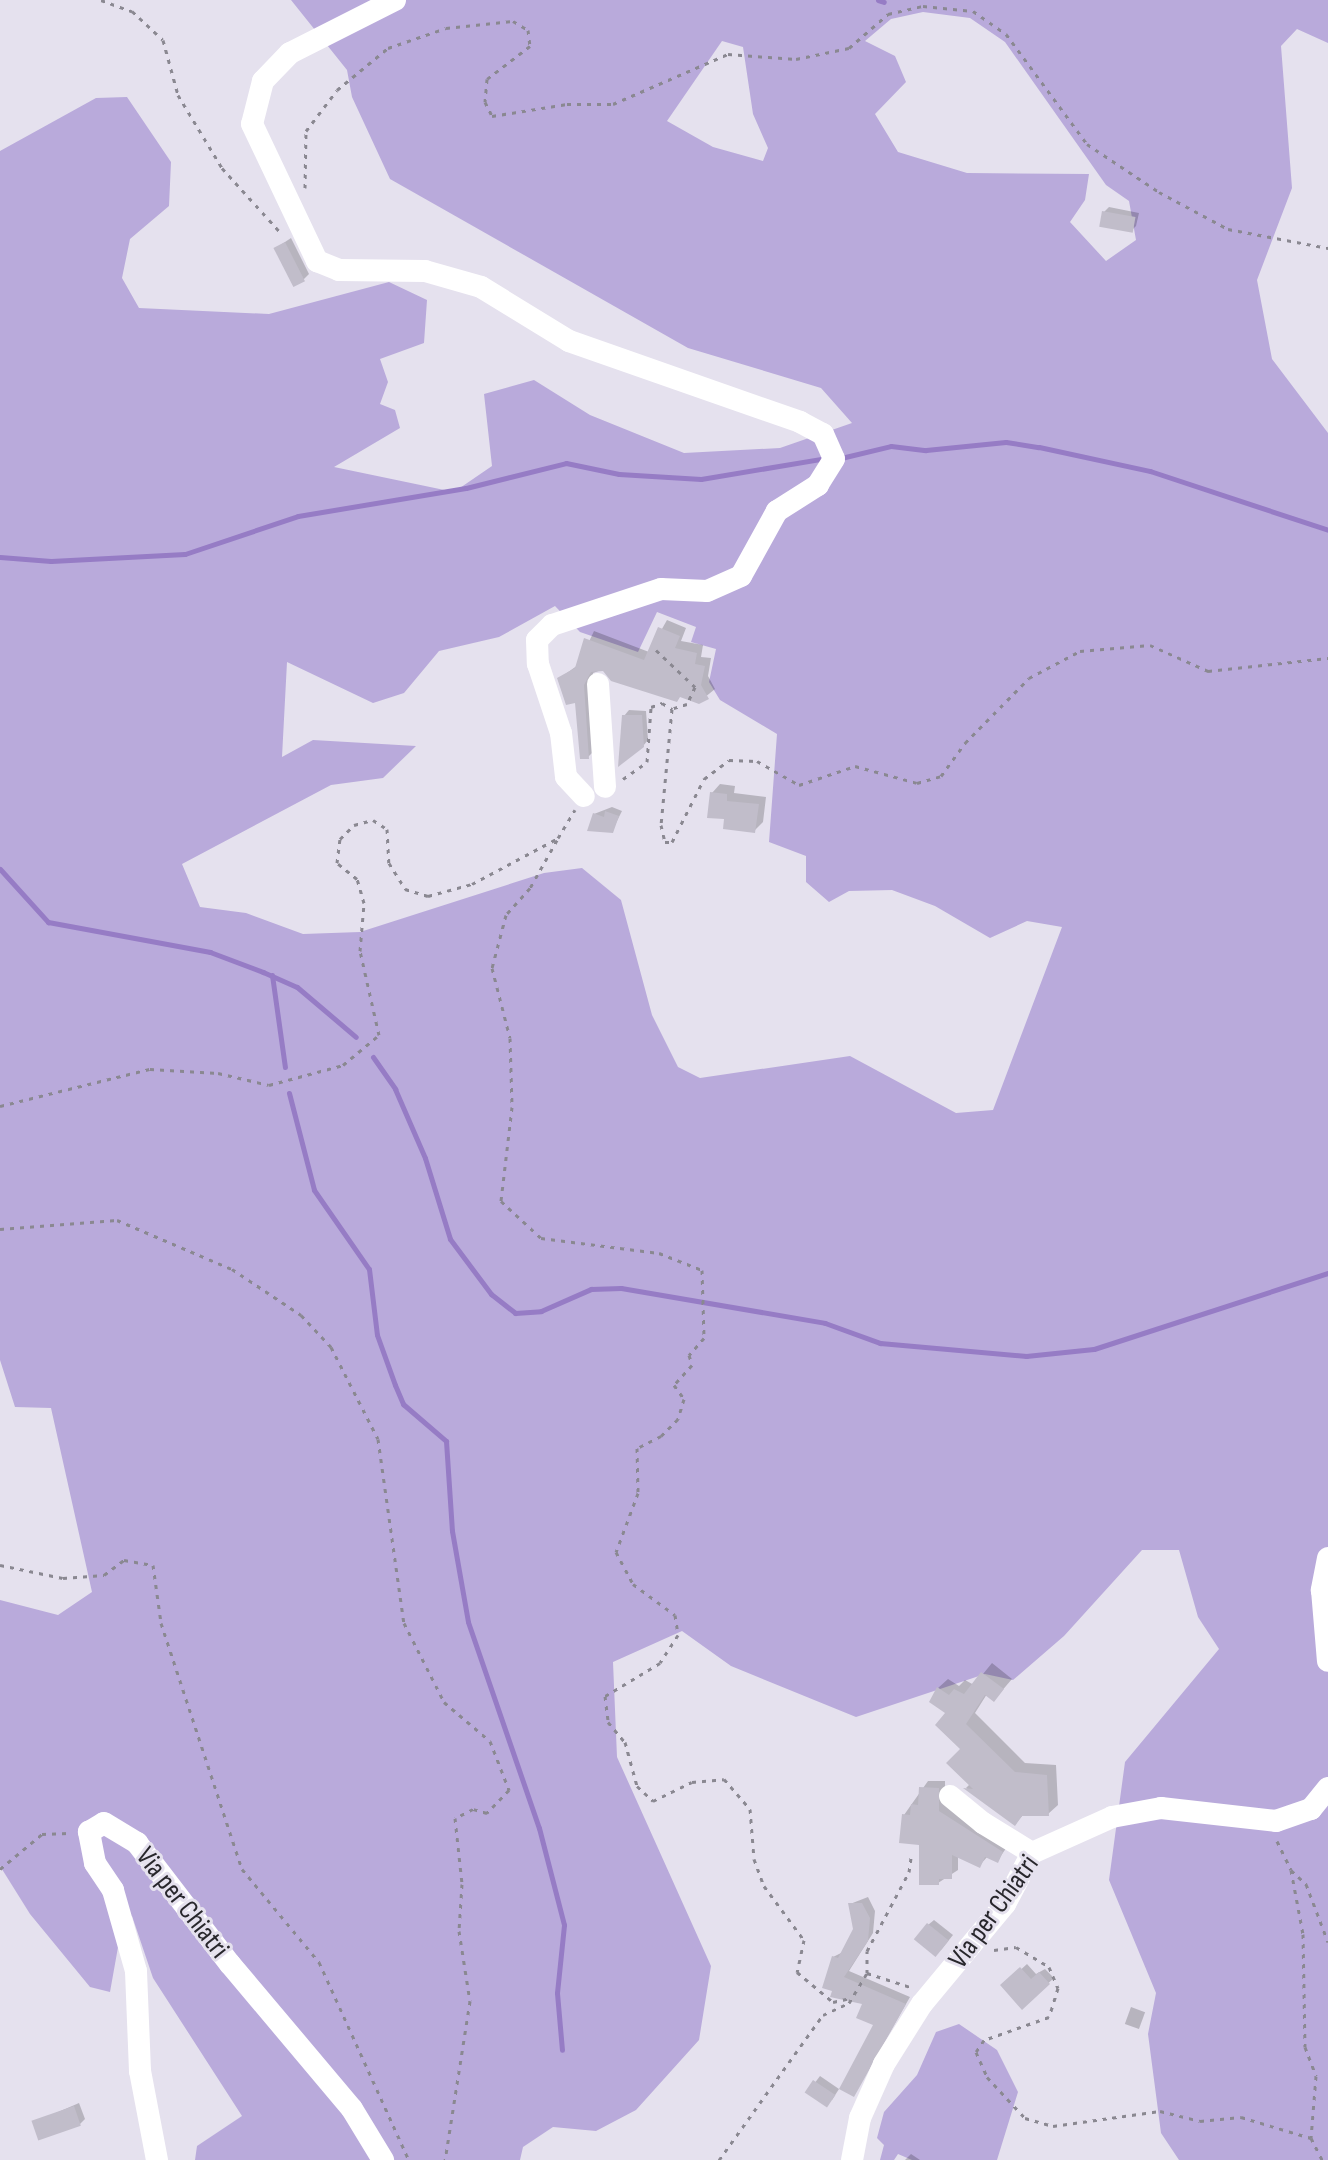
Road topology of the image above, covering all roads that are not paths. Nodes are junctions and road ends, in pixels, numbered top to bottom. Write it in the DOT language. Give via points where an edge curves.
graph roads {
  1 [pos="395,0"];
  2 [pos="598,684"];
  3 [pos="1328,1558"];
  4 [pos="1328,1661"];
  5 [pos="1328,1788"];
  6 [pos="950,1796"];
  7 [pos="1032,1853"];
  8 [pos="157,2160"];
  9 [pos="383,2160"];
  10 [pos="852,2160"];
  1 -- 2 [label="street" via="290,53 263,81 252,124 317,261 339,270 425,271 481,287 569,341 800,422 823,434 832,455 818,485 777,511 741,576 707,591 661,589 552,625 537,640 538,664 561,733 566,777 594,791"];
  3 -- 4 [label="street" via="1322,1590"];
  5 -- 7 [label="street, Via per Chiatri" via="1311,1809 1276,1821 1161,1808 1112,1817"];
  6 -- 7 [label="street"];
  7 -- 10 [label="street, Via per Chiatri" via="1005,1904 884,2064 860,2118"];
  8 -- 9 [label="street, Via per Chiatri" via="140,2071 136,1971 113,1890 95,1863 89,1832 104,1823 137,1843 352,2109"];
}
